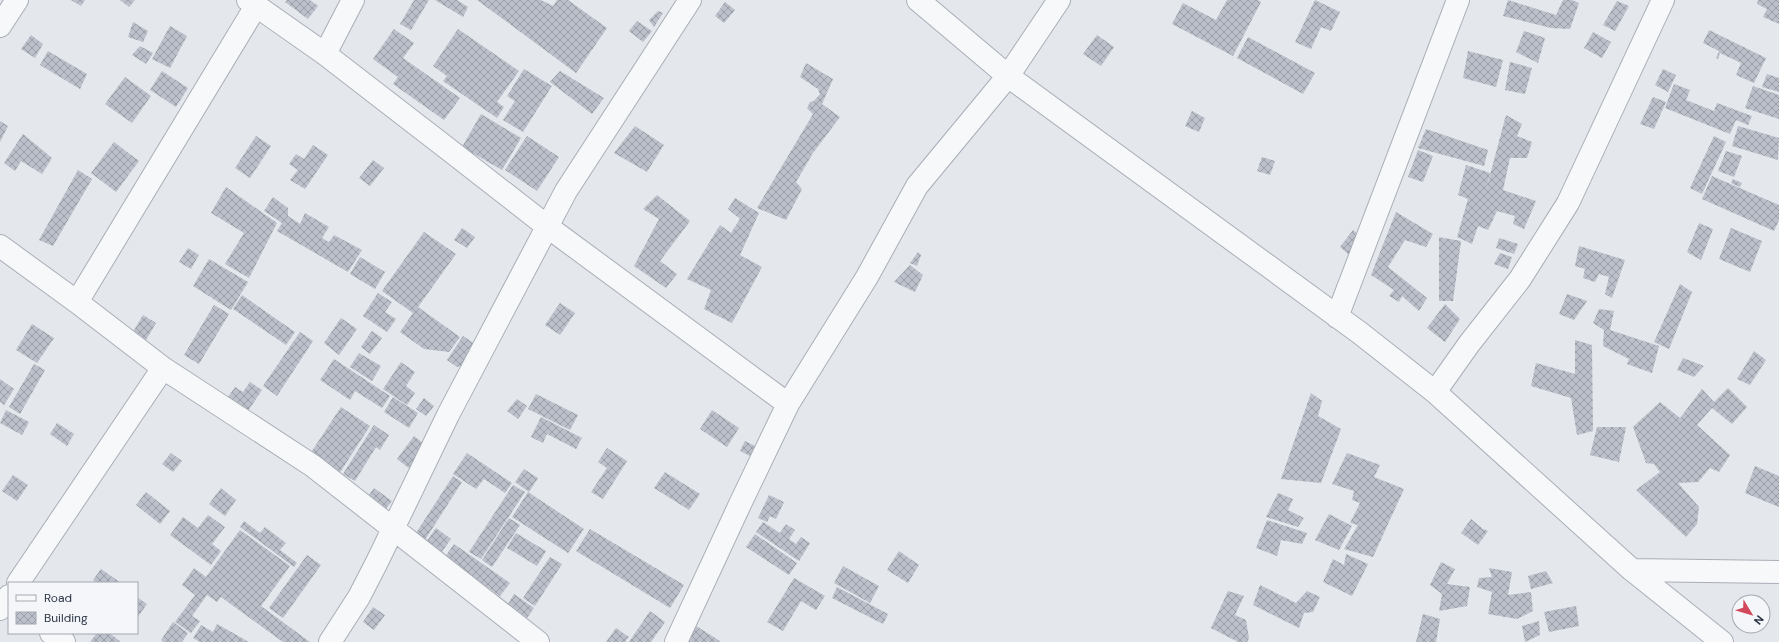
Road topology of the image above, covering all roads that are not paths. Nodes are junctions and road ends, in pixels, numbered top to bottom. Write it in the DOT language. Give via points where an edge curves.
graph roads {
  1 [pos="17,0"];
  2 [pos="353,0"];
  3 [pos="690,0"];
  4 [pos="918,0"];
  5 [pos="1059,0"];
  6 [pos="1458,0"];
  7 [pos="1663,0"];
  8 [pos="252,3"];
  9 [pos="0,26"];
  10 [pos="325,54"];
  11 [pos="1008,76"];
  12 [pos="548,227"];
  13 [pos="0,246"];
  14 [pos="77,302"];
  15 [pos="1337,317"];
  16 [pos="163,368"];
  17 [pos="1435,392"];
  18 [pos="788,404"];
  19 [pos="393,527"];
  20 [pos="1632,570"];
  21 [pos="1779,572"];
  22 [pos="19,582"];
  23 [pos="52,634"];
  24 [pos="64,642"];
  25 [pos="330,642"];
  26 [pos="538,642"];
  27 [pos="676,642"];
  28 [pos="1722,642"];
  1 -- 9 [label="street"];
  2 -- 10 [label="street"];
  3 -- 12 [label="street" via="566,191"];
  4 -- 11 [label="street"];
  5 -- 11 [label="street"];
  6 -- 15 [label="street"];
  7 -- 17 [label="street" via="1568,203 1520,280"];
  8 -- 10 [label="street"];
  8 -- 14 [label="street"];
  10 -- 12 [label="street"];
  11 -- 15 [label="street"];
  11 -- 18 [label="street" via="917,186 868,276"];
  12 -- 18 [label="street"];
  12 -- 19 [label="street" via="448,415"];
  13 -- 14 [label="street"];
  14 -- 16 [label="street"];
  15 -- 17 [label="street"];
  16 -- 19 [label="street" via="313,466"];
  16 -- 22 [label="street"];
  17 -- 20 [label="street"];
  18 -- 27 [label="street"];
  19 -- 25 [label="street" via="359,597"];
  19 -- 26 [label="street"];
  20 -- 21 [label="street"];
  20 -- 28 [label="street"];
  23 -- 24 [label="street"];
}
